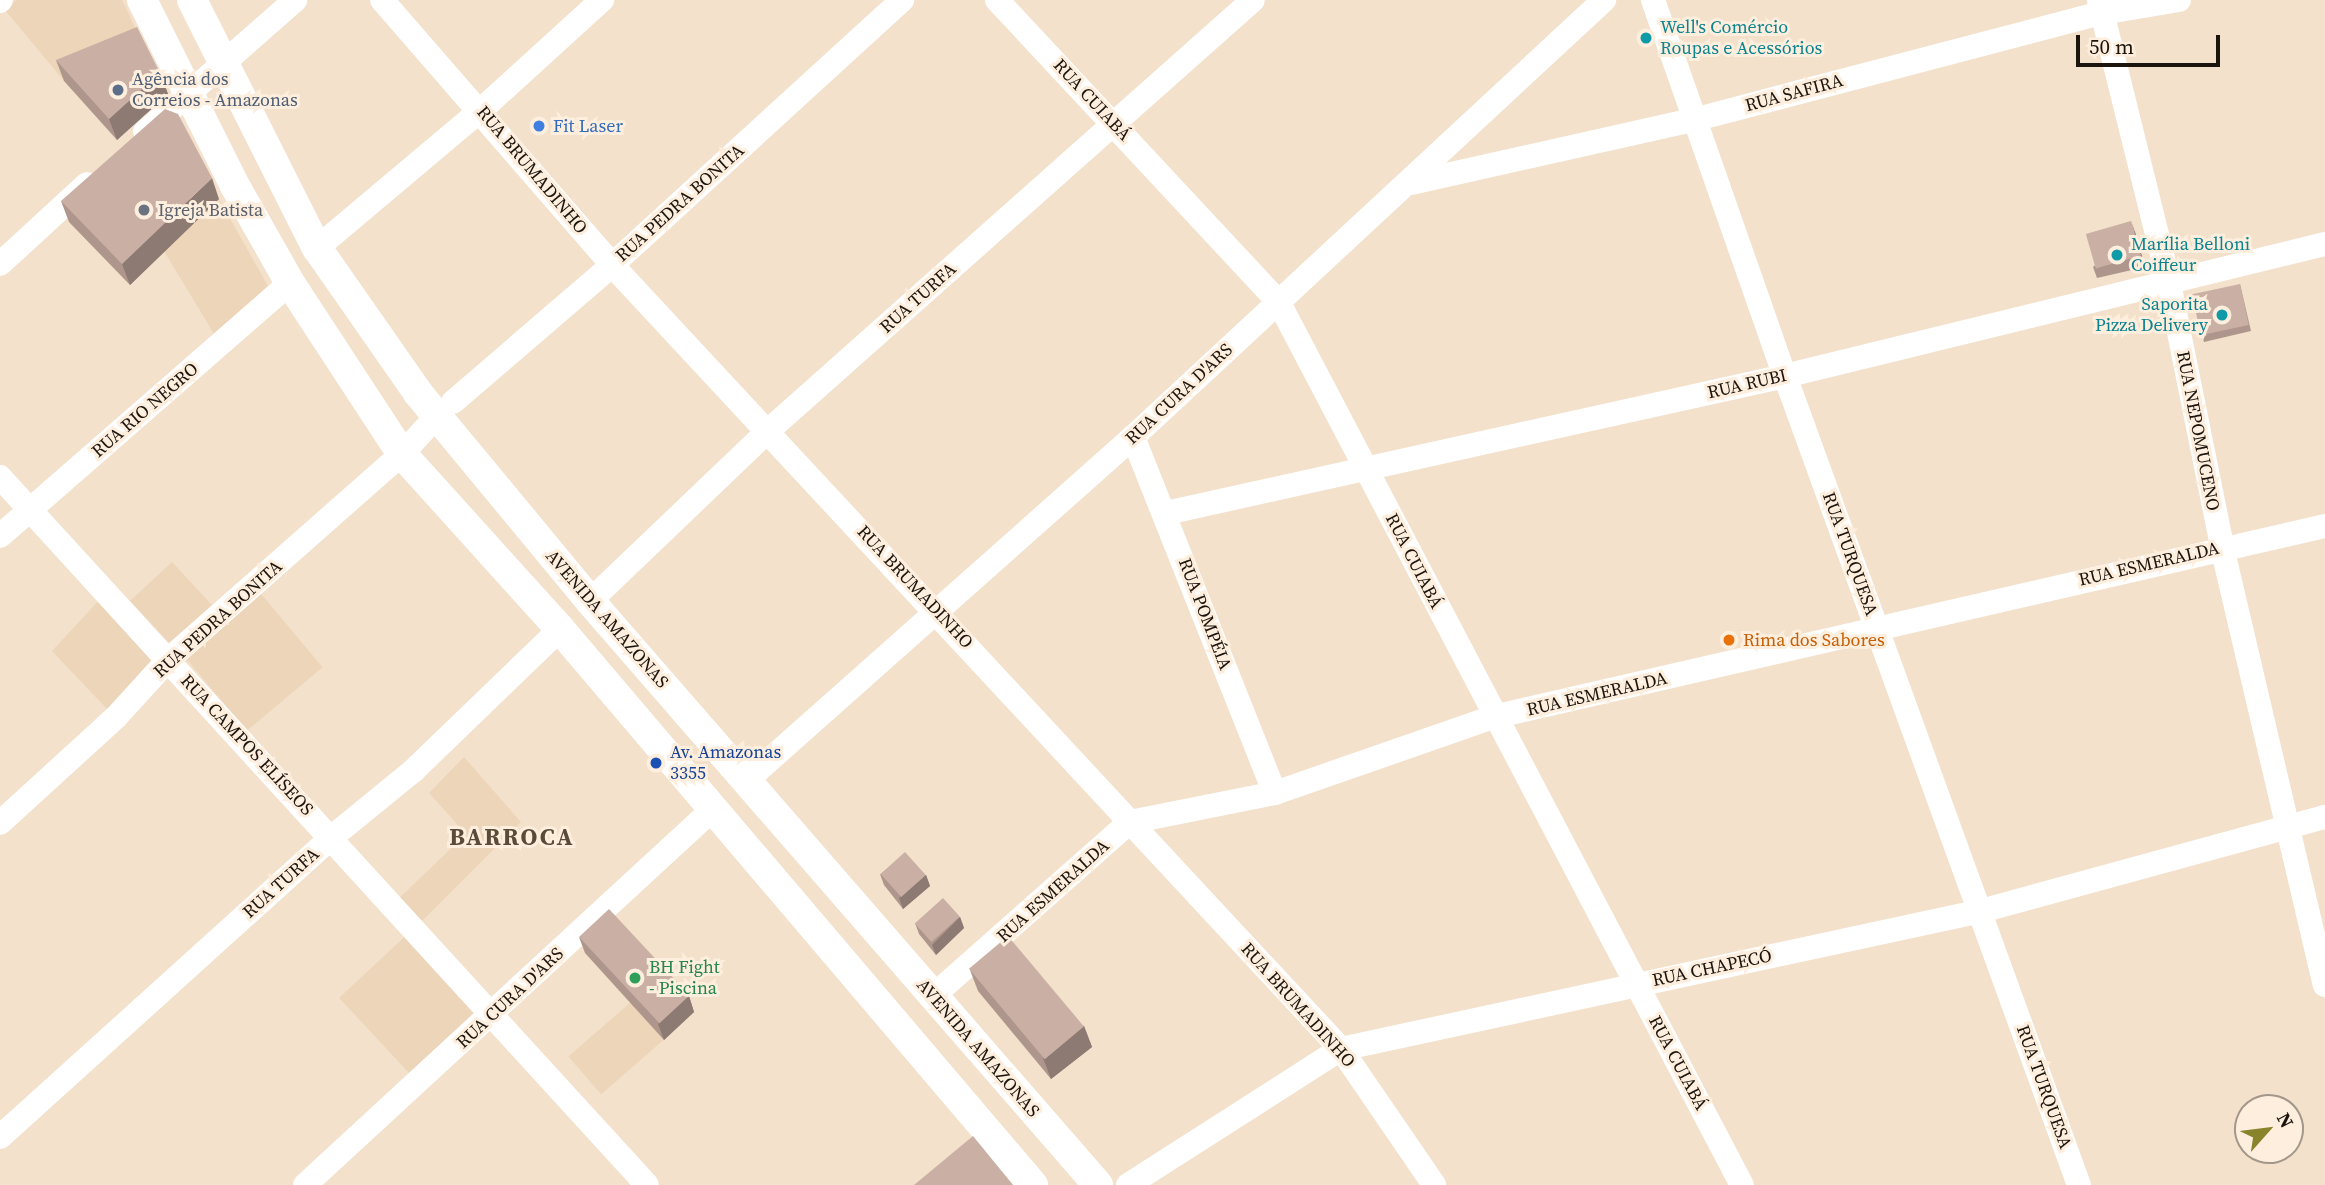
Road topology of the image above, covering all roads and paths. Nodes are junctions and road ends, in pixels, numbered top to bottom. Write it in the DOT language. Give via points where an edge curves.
graph roads {
  1 [pos="142,0"];
  2 [pos="192,0"];
  3 [pos="295,0"];
  4 [pos="382,0"];
  5 [pos="602,0"];
  6 [pos="902,0"];
  7 [pos="997,0"];
  8 [pos="1252,0"];
  9 [pos="1604,0"];
  10 [pos="1653,0"];
  11 [pos="2179,0"];
  12 [pos="2101,6"];
  13 [pos="222,62"];
  14 [pos="187,94"];
  15 [pos="481,110"];
  16 [pos="1697,119"];
  17 [pos="1115,124"];
  18 [pos="123,152"];
  19 [pos="104,169"];
  20 [pos="1409,184"];
  21 [pos="2325,244"];
  22 [pos="317,248"];
  23 [pos="0,264"];
  24 [pos="612,265"];
  25 [pos="290,283"];
  26 [pos="2169,283"];
  27 [pos="1278,301"];
  28 [pos="1784,376"];
  29 [pos="445,409"];
  30 [pos="769,430"];
  31 [pos="1132,437"];
  32 [pos="402,454"];
  33 [pos="1369,471"];
  34 [pos="0,477"];
  35 [pos="30,511"];
  36 [pos="1166,513"];
  37 [pos="2325,526"];
  38 [pos="0,536"];
  39 [pos="2222,547"];
  40 [pos="590,601"];
  41 [pos="937,611"];
  42 [pos="560,629"];
  43 [pos="1877,629"];
  44 [pos="168,660"];
  45 [pos="1493,718"];
  46 [pos="747,780"];
  47 [pos="1275,793"];
  48 [pos="713,809"];
  49 [pos="2325,817"];
  50 [pos="1130,822"];
  51 [pos="0,823"];
  52 [pos="2286,827"];
  53 [pos="332,837"];
  54 [pos="1981,911"];
  55 [pos="1636,984"];
  56 [pos="2325,985"];
  57 [pos="933,996"];
  58 [pos="493,1014"];
  59 [pos="1341,1049"];
  60 [pos="0,1137"];
  61 [pos="305,1185"];
  62 [pos="647,1185"];
  63 [pos="1033,1185"];
  64 [pos="1098,1185"];
  65 [pos="1128,1185"];
  66 [pos="1434,1185"];
  67 [pos="1741,1185"];
  68 [pos="2079,1185"];
  1 -- 14 [label="main road"];
  2 -- 13 [label="main road, AVENIDA AMAZONAS"];
  3 -- 13 [label="street"];
  4 -- 15 [label="street, RUA BRUMADINHO"];
  5 -- 15 [label="street"];
  6 -- 24 [label="street, RUA PEDRA BONITA"];
  7 -- 17 [label="street, RUA CUIABÁ"];
  8 -- 17 [label="street, RUA TURFA"];
  9 -- 20 [label="street, RUA CURA D'ARS"];
  10 -- 16 [label="street, RUA TURQUESA"];
  11 -- 12 [label="street, RUA SAFIRA"];
  12 -- 16 [label="street, RUA SAFIRA"];
  12 -- 26 [label="street, RUA NEPOMUCENO"];
  13 -- 14 [label="street"];
  13 -- 22 [label="main road, AVENIDA AMAZONAS"];
  14 -- 18 [label="street"];
  14 -- 25 [label="main road"];
  15 -- 22 [label="street"];
  15 -- 24 [label="street, RUA BRUMADINHO"];
  16 -- 20 [label="street, RUA SAFIRA"];
  16 -- 28 [label="street, RUA TURQUESA"];
  17 -- 27 [label="street, RUA CUIABÁ"];
  17 -- 30 [label="street, RUA TURFA"];
  19 -- 23 [label="street"];
  20 -- 27 [label="street, RUA CURA D'ARS"];
  21 -- 26 [label="street, RUA RUBI"];
  22 -- 29 [label="main road, AVENIDA AMAZONAS"];
  24 -- 29 [label="street, RUA PEDRA BONITA"];
  24 -- 30 [label="street, RUA BRUMADINHO"];
  25 -- 32 [label="main road"];
  25 -- 35 [label="street, RUA RIO NEGRO"];
  26 -- 28 [label="street, RUA RUBI"];
  26 -- 39 [label="street, RUA NEPOMUCENO"];
  27 -- 31 [label="street, RUA CURA D'ARS"];
  27 -- 33 [label="street, RUA CUIABÁ"];
  28 -- 33 [label="street, RUA RUBI"];
  28 -- 43 [label="street, RUA TURQUESA"];
  29 -- 32 [label="street, RUA PEDRA BONITA"];
  29 -- 40 [label="main road, AVENIDA AMAZONAS"];
  30 -- 40 [label="street, RUA TURFA"];
  30 -- 41 [label="street, RUA BRUMADINHO"];
  31 -- 36 [label="street, RUA POMPÉIA"];
  31 -- 41 [label="street, RUA CURA D'ARS"];
  32 -- 42 [label="main road"];
  32 -- 44 [label="street, RUA PEDRA BONITA"];
  33 -- 36 [label="street, RUA RUBI"];
  33 -- 45 [label="street, RUA CUIABÁ"];
  34 -- 35 [label="street, RUA CAMPOS ELÍSEOS"];
  35 -- 38 [label="street, RUA RIO NEGRO"];
  35 -- 44 [label="street, RUA CAMPOS ELÍSEOS"];
  36 -- 47 [label="street, RUA POMPÉIA"];
  37 -- 39 [label="street, RUA ESMERALDA"];
  39 -- 43 [label="street, RUA ESMERALDA"];
  39 -- 52 [label="street, RUA NEPOMUCENO"];
  40 -- 46 [label="main road, AVENIDA AMAZONAS"];
  41 -- 46 [label="street, RUA CURA D'ARS"];
  41 -- 50 [label="street, RUA BRUMADINHO"];
  42 -- 48 [label="main road"];
  42 -- 53 [label="street, RUA TURFA" via="413,771"];
  43 -- 45 [label="street, RUA ESMERALDA"];
  43 -- 54 [label="street, RUA TURQUESA"];
  44 -- 51 [label="street, RUA PEDRA BONITA" via="116,718"];
  44 -- 53 [label="street, RUA CAMPOS ELÍSEOS"];
  45 -- 47 [label="street, RUA ESMERALDA"];
  45 -- 55 [label="street, RUA CUIABÁ"];
  46 -- 57 [label="main road, AVENIDA AMAZONAS"];
  47 -- 50 [label="street, RUA ESMERALDA"];
  48 -- 58 [label="street, RUA CURA D'ARS"];
  48 -- 63 [label="main road"];
  49 -- 52 [label="street, RUA CHAPECÓ"];
  50 -- 57 [label="street, RUA ESMERALDA"];
  50 -- 59 [label="street, RUA BRUMADINHO"];
  52 -- 54 [label="street, RUA CHAPECÓ"];
  52 -- 56 [label="street, RUA NEPOMUCENO"];
  53 -- 58 [label="street, RUA CAMPOS ELÍSEOS"];
  53 -- 60 [label="street, RUA TURFA"];
  54 -- 55 [label="street, RUA CHAPECÓ"];
  54 -- 68 [label="street, RUA TURQUESA"];
  55 -- 59 [label="street, RUA CHAPECÓ"];
  55 -- 67 [label="street, RUA CUIABÁ"];
  57 -- 64 [label="main road, AVENIDA AMAZONAS"];
  58 -- 61 [label="street, RUA CURA D'ARS"];
  58 -- 62 [label="street, RUA CAMPOS ELÍSEOS"];
  59 -- 65 [label="street, RUA CHAPECÓ"];
  59 -- 66 [label="street, RUA BRUMADINHO"];
}
